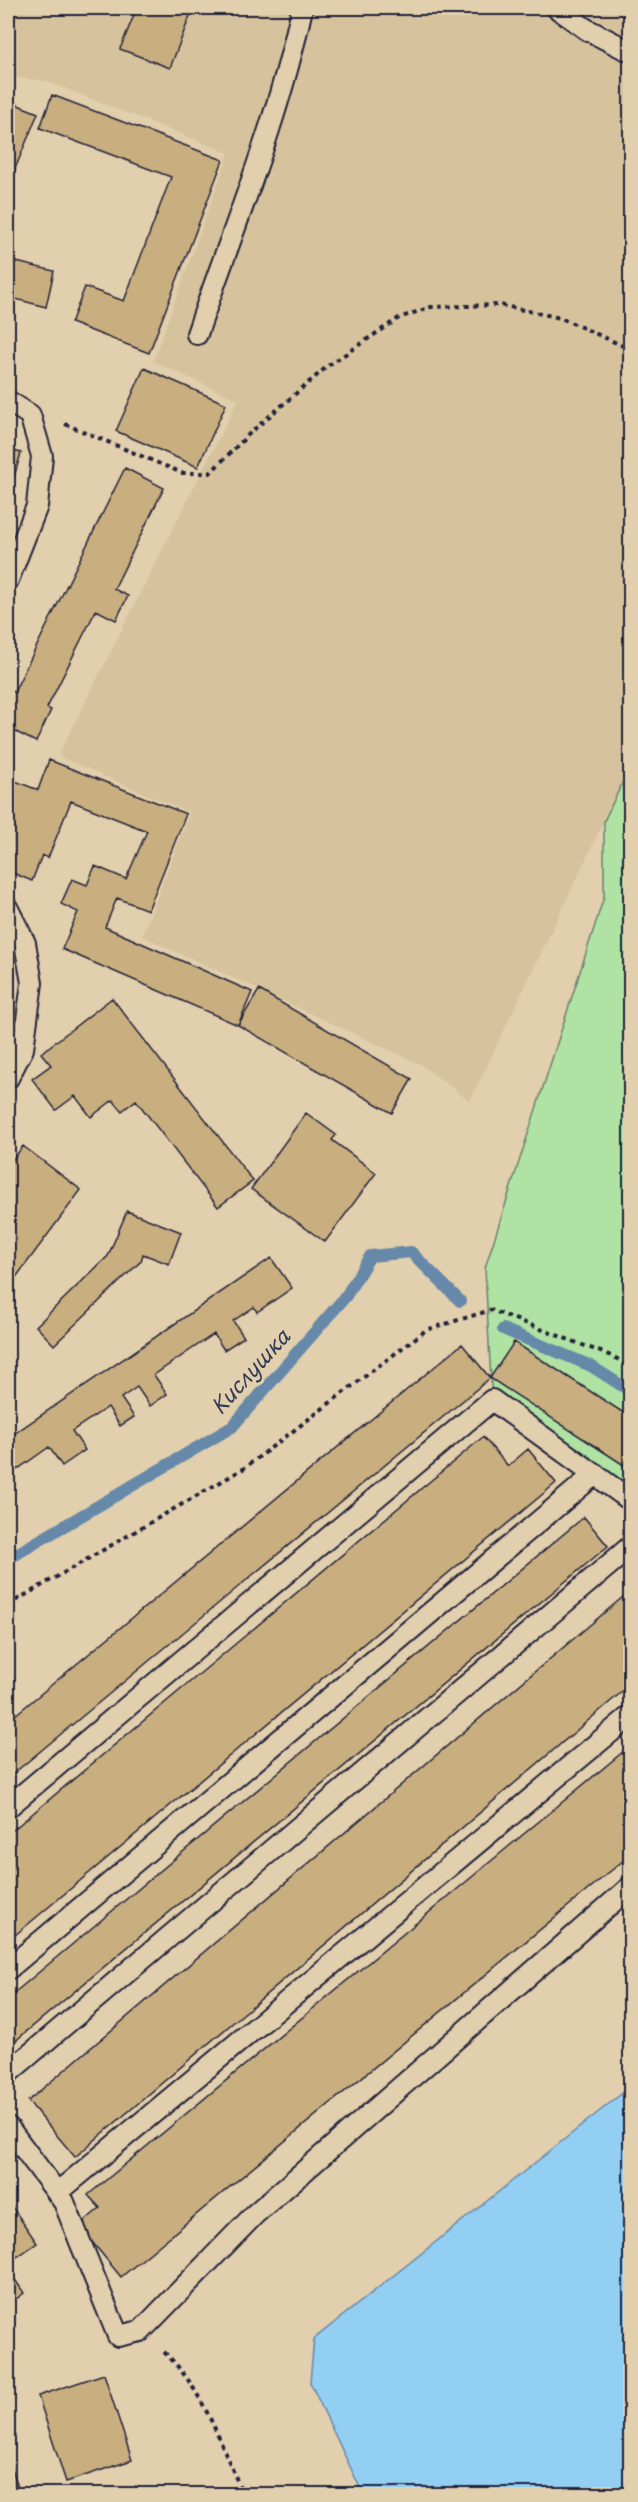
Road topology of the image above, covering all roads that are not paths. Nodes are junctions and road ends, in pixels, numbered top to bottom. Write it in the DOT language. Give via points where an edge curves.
graph roads {
  1 [pos="302,8"];
  2 [pos="557,8"];
  3 [pos="625,49"];
  4 [pos="197,334"];
  5 [pos="8,401"];
  6 [pos="8,580"];
  7 [pos="8,909"];
  8 [pos="8,1078"];
  9 [pos="596,1474"];
  10 [pos="630,1500"];
  11 [pos="630,1547"];
  12 [pos="630,1716"];
  13 [pos="8,1807"];
  14 [pos="630,1887"];
  15 [pos="8,1969"];
  16 [pos="8,2073"];
  17 [pos="8,2127"];
  18 [pos="57,2193"];
  1 -- 4 [label="lane" via="293,52"];
  2 -- 3 [label="lane"];
  5 -- 6 [label="lane" via="30,415 42,456 37,506"];
  7 -- 8 [label="lane" via="25,943 32,983 23,1049"];
  9 -- 10 [label="lane"];
  9 -- 13 [label="lane" via="492,1400"];
  9 -- 15 [label="lane"];
  11 -- 16 [label="lane"];
  12 -- 18 [label="lane"];
  14 -- 18 [label="lane" via="255,2214 141,2331 118,2336"];
  17 -- 18 [label="lane"];
}
